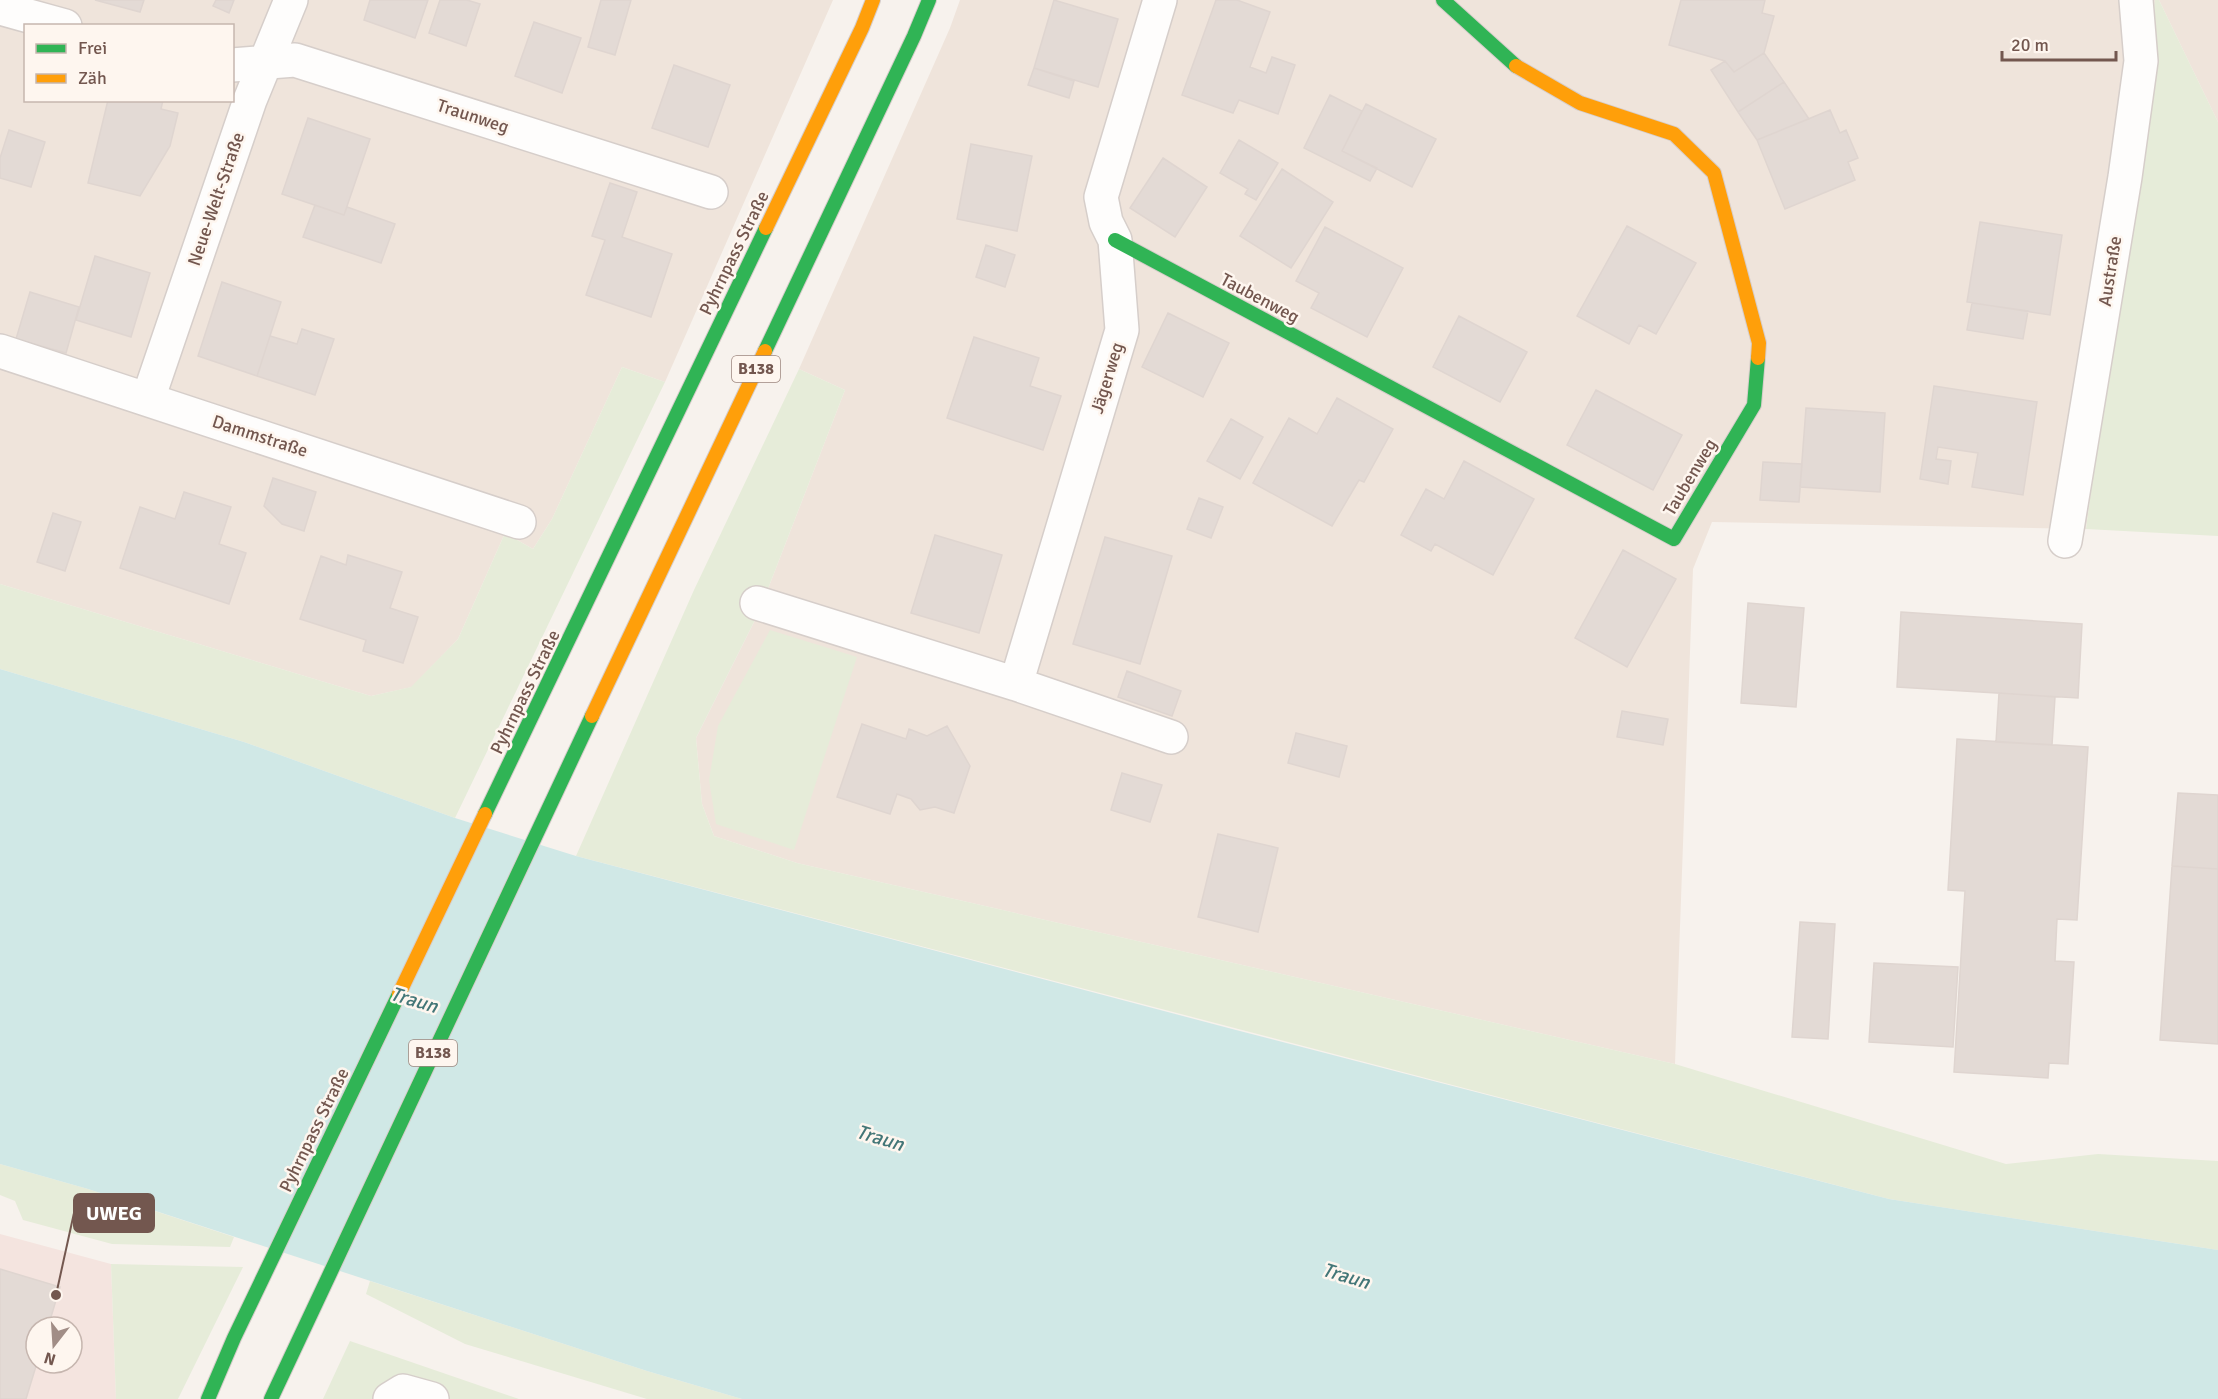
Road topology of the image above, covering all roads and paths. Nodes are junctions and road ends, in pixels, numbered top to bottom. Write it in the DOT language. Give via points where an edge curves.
graph roads {
  1 [pos="291,0"];
  2 [pos="873,0"];
  3 [pos="929,0"];
  4 [pos="1160,0"];
  5 [pos="1443,0"];
  6 [pos="2136,0"];
  7 [pos="0,8"];
  8 [pos="58,24"];
  9 [pos="264,64"];
  10 [pos="234,65"];
  11 [pos="711,192"];
  12 [pos="1115,240"];
  13 [pos="0,351"];
  14 [pos="148,399"];
  15 [pos="519,522"];
  16 [pos="2065,541"];
  17 [pos="757,603"];
  18 [pos="1016,684"];
  19 [pos="1171,738"];
  20 [pos="208,1399"];
  21 [pos="271,1399"];
  22 [pos="390,1399"];
  23 [pos="432,1399"];
  1 -- 9 [label="street, Neue-Welt-Straße"];
  2 -- 20 [label="main road, Pyhrnpass Straße / B138"];
  3 -- 21 [label="main road, B138"];
  4 -- 12 [label="street, Jägerweg" via="1101,197"];
  5 -- 12 [label="main road, Taubenweg" via="1512,64 1580,103 1674,134 1714,174 1759,343 1754,405 1674,539"];
  6 -- 16 [label="street, Austraße" via="2141,62"];
  7 -- 8 [label="street"];
  9 -- 10 [label="street, Traunweg"];
  9 -- 11 [label="street, Traunweg" via="295,60"];
  9 -- 14 [label="street, Neue-Welt-Straße"];
  12 -- 18 [label="street, Jägerweg" via="1122,330"];
  13 -- 14 [label="street, Dammstraße"];
  14 -- 15 [label="street, Dammstraße"];
  17 -- 18 [label="street"];
  18 -- 19 [label="street"];
  22 -- 23 [label="street" via="403,1391"];
}
